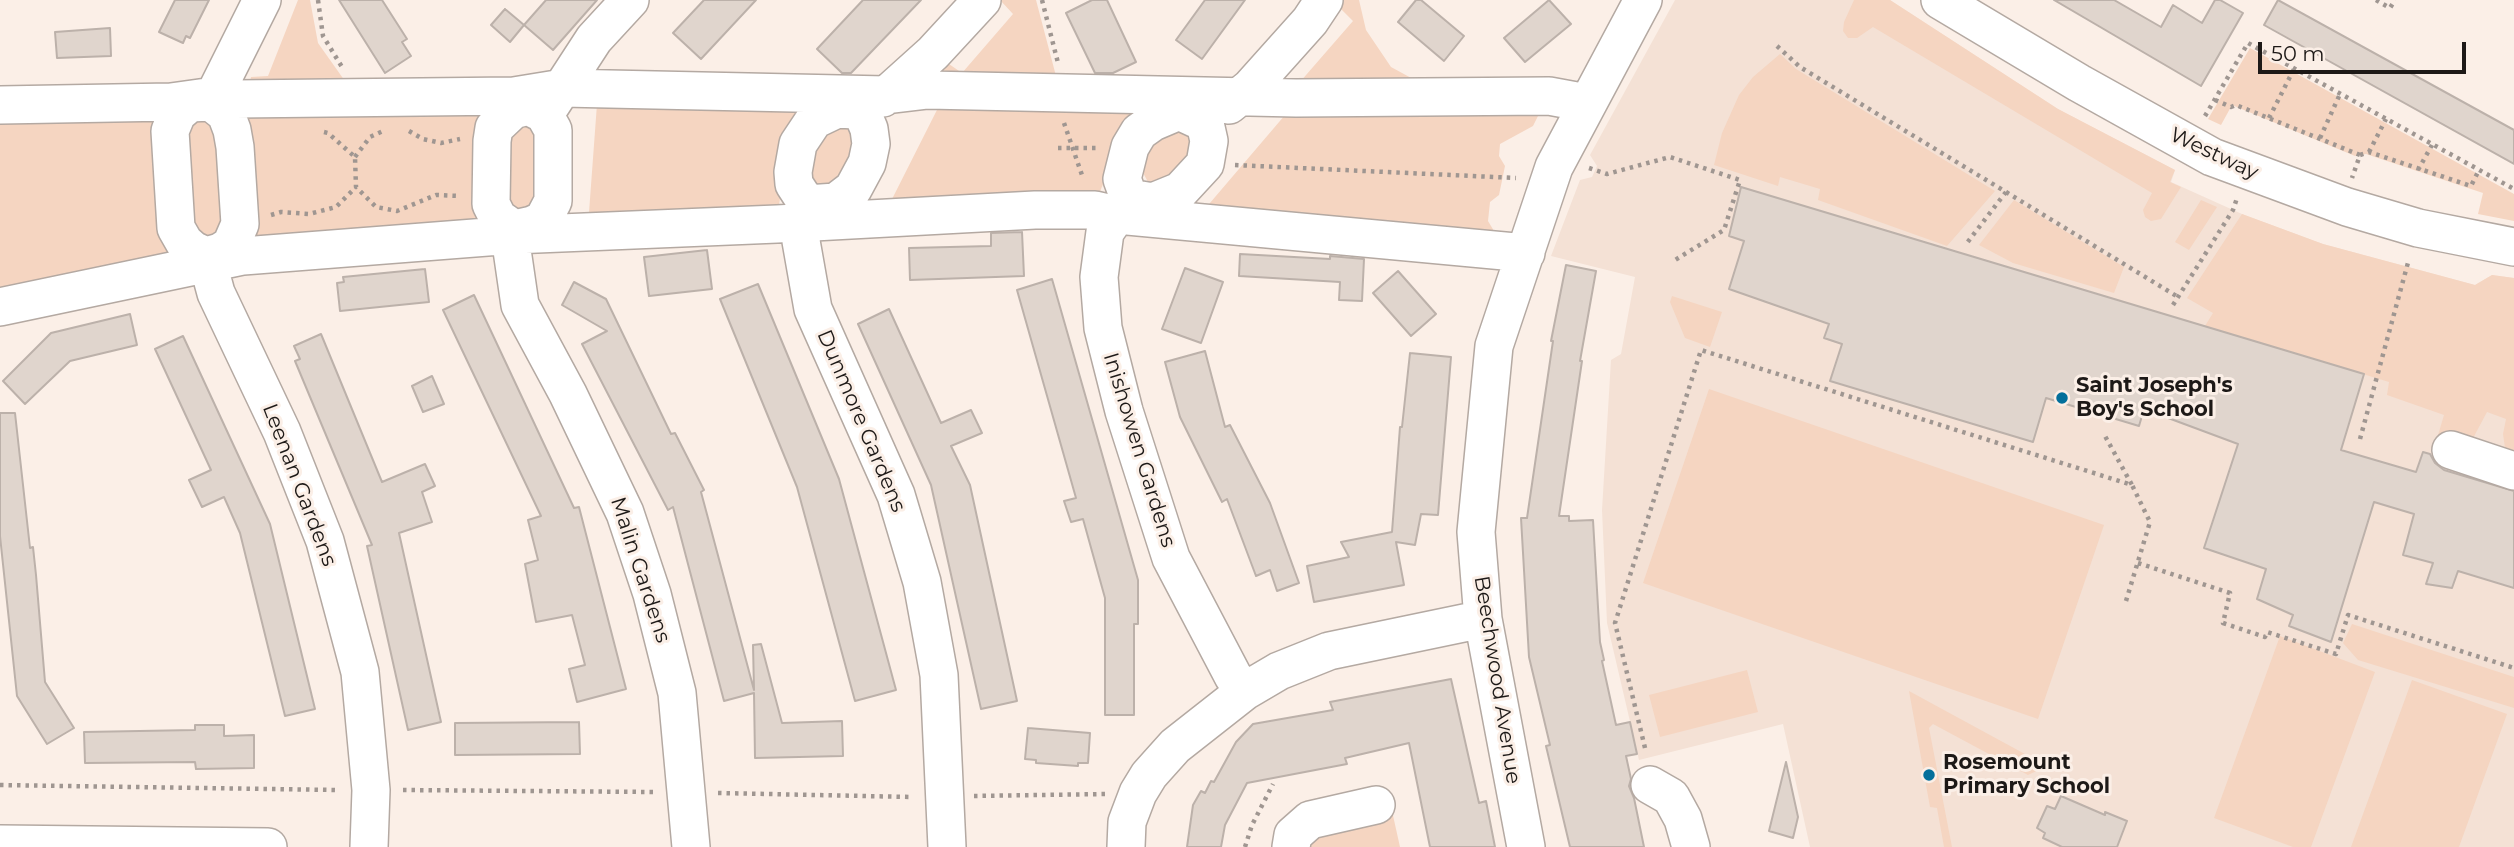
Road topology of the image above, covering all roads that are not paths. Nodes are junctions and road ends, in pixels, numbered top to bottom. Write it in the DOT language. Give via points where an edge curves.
graph roads {
  1 [pos="262,0"];
  2 [pos="630,0"];
  3 [pos="982,0"];
  4 [pos="1324,0"];
  5 [pos="1643,0"];
  6 [pos="1940,0"];
  7 [pos="1240,96"];
  8 [pos="213,99"];
  9 [pos="553,101"];
  10 [pos="1587,103"];
  11 [pos="0,105"];
  12 [pos="875,106"];
  13 [pos="1205,123"];
  14 [pos="1123,206"];
  15 [pos="805,213"];
  16 [pos="506,223"];
  17 [pos="2514,247"];
  18 [pos="1526,253"];
  19 [pos="207,260"];
  20 [pos="0,307"];
  21 [pos="2451,450"];
  22 [pos="2514,471"];
  23 [pos="1483,619"];
  24 [pos="1245,691"];
  25 [pos="1650,785"];
  26 [pos="1376,805"];
  27 [pos="0,844"];
  28 [pos="65,846"];
  29 [pos="268,847"];
  30 [pos="369,847"];
  31 [pos="691,847"];
  32 [pos="947,847"];
  33 [pos="1126,847"];
  34 [pos="1291,847"];
  35 [pos="1526,847"];
  36 [pos="1690,847"];
  1 -- 8 [label="street"];
  2 -- 9 [label="street" via="594,39"];
  3 -- 12 [label="street"];
  4 -- 7 [label="street" via="1310,22"];
  5 -- 10 [label="street, Beechwood Avenue"];
  6 -- 17 [label="street, Westway" via="2211,157 2418,228"];
  7 -- 10 [label="street" via="1549,96"];
  7 -- 12 [label="street" via="928,90"];
  7 -- 13 [label="street"];
  8 -- 9 [label="street" via="514,96"];
  8 -- 11 [label="street"];
  8 -- 19 [label="street" via="232,130 240,224 231,245"];
  8 -- 19 [label="street" via="190,103 177,114 170,131 176,228 184,243"];
  9 -- 12 [label="street"];
  9 -- 16 [label="street" via="553,201 542,219 532,225"];
  9 -- 16 [label="street, Malin Gardens" via="513,110 494,128"];
  10 -- 18 [label="street, Beechwood Avenue" via="1555,167"];
  12 -- 15 [label="street" via="867,163 853,189 836,202"];
  12 -- 15 [label="street, Dunmore Gardens" via="837,109 814,120 803,136 793,172"];
  13 -- 14 [label="street" via="1209,141 1205,164 1180,191 1153,202"];
  13 -- 14 [label="street" via="1179,111 1139,132 1123,167"];
  14 -- 15 [label="street"];
  14 -- 18 [label="street"];
  14 -- 24 [label="street, Inishowen Gardens" via="1105,232 1099,277 1103,328 1171,558"];
  15 -- 16 [label="street"];
  15 -- 32 [label="street, Dunmore Gardens" via="801,241 813,309 896,495 922,582 939,675"];
  16 -- 19 [label="street"];
  16 -- 31 [label="street, Malin Gardens" via="520,305 625,513 652,594 677,693"];
  18 -- 23 [label="street, Beechwood Avenue" via="1494,346 1476,532"];
  19 -- 20 [label="street"];
  19 -- 30 [label="street, Leenan Gardens" via="216,293 282,432 325,541 360,672 371,790"];
  21 -- 22 [label="street"];
  23 -- 24 [label="street" via="1329,651"];
  23 -- 35 [label="street, Beechwood Avenue"];
  24 -- 33 [label="street" via="1175,746 1149,775 1127,822"];
  25 -- 36 [label="street" via="1671,797"];
  26 -- 34 [label="street" via="1310,820 1293,835"];
  27 -- 28 [label="street"];
  28 -- 29 [label="street"];
}
